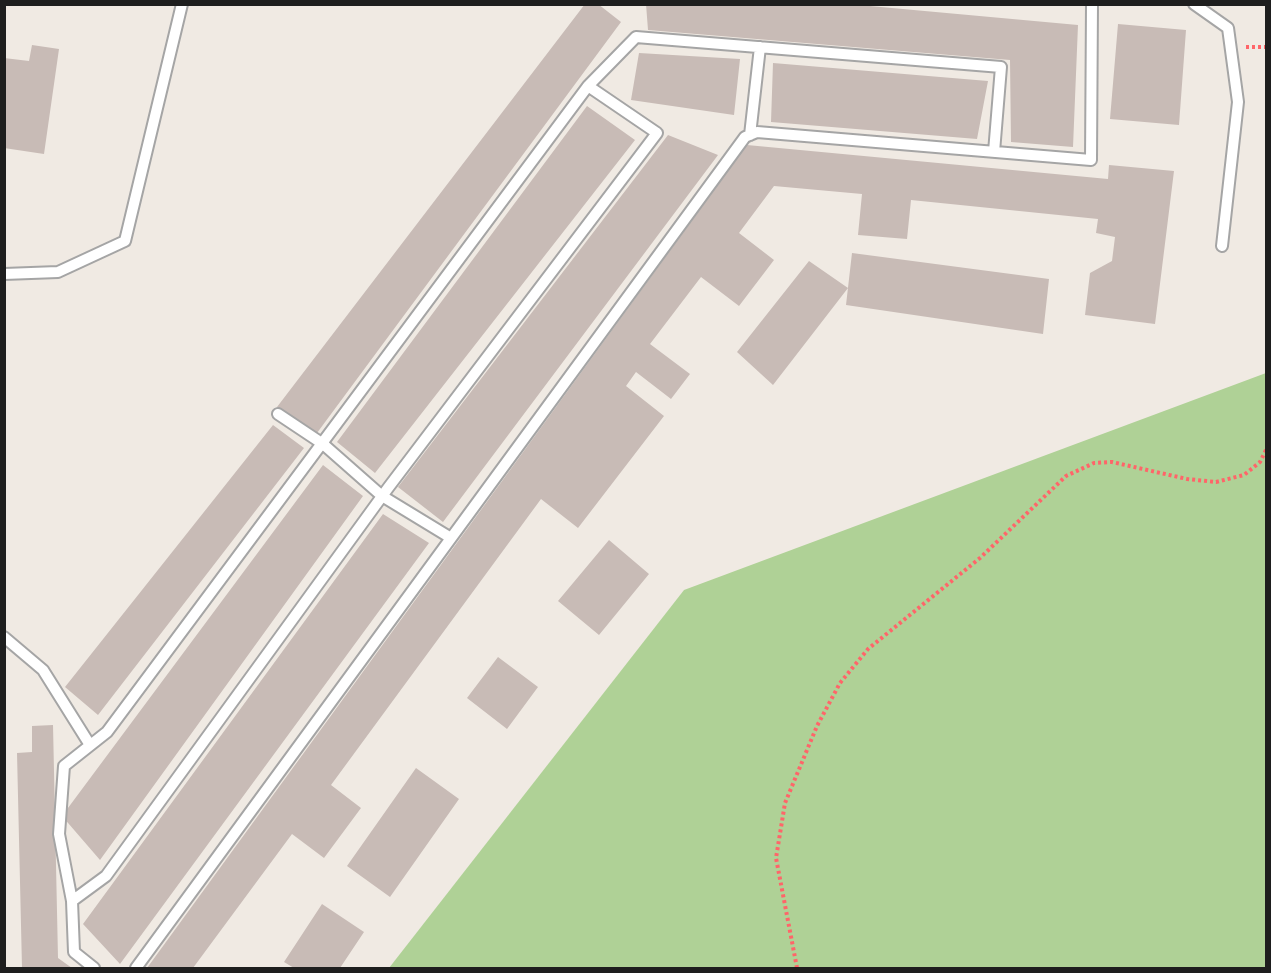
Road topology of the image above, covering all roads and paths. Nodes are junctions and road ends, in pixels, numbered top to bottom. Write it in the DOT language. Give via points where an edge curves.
graph roads {
  1 [pos="182,4"];
  2 [pos="1092,4"];
  3 [pos="1194,4"];
  4 [pos="760,47"];
  5 [pos="588,86"];
  6 [pos="750,135"];
  7 [pos="994,152"];
  8 [pos="1222,246"];
  9 [pos="4,274"];
  10 [pos="278,414"];
  11 [pos="323,444"];
  12 [pos="1266,450"];
  13 [pos="382,496"];
  14 [pos="451,538"];
  15 [pos="4,637"];
  16 [pos="90,745"];
  17 [pos="72,901"];
  18 [pos="94,969"];
  19 [pos="136,969"];
  20 [pos="797,969"];
  1 -- 9 [label="lane" via="125,242 58,272"];
  2 -- 7 [label="lane" via="1091,160"];
  3 -- 8 [label="lane" via="1228,28 1238,102"];
  4 -- 5 [label="lane" via="636,37"];
  4 -- 6 [label="lane"];
  4 -- 7 [label="lane" via="1001,67"];
  5 -- 11 [label="lane"];
  5 -- 13 [label="lane" via="657,133"];
  6 -- 7 [label="lane" via="757,132"];
  6 -- 14 [label="lane"];
  10 -- 11 [label="lane"];
  11 -- 13 [label="lane"];
  11 -- 16 [label="lane" via="107,732"];
  12 -- 20 [label="path" via="1260,462 1244,475 1216,482 1112,462 1094,463 1066,476 980,558 868,649 840,682 785,803 776,858"];
  13 -- 14 [label="lane"];
  13 -- 17 [label="lane" via="106,876"];
  14 -- 19 [label="lane"];
  15 -- 16 [label="lane" via="44,670"];
  16 -- 17 [label="lane" via="64,766 59,834"];
  17 -- 18 [label="lane" via="74,952"];
}
